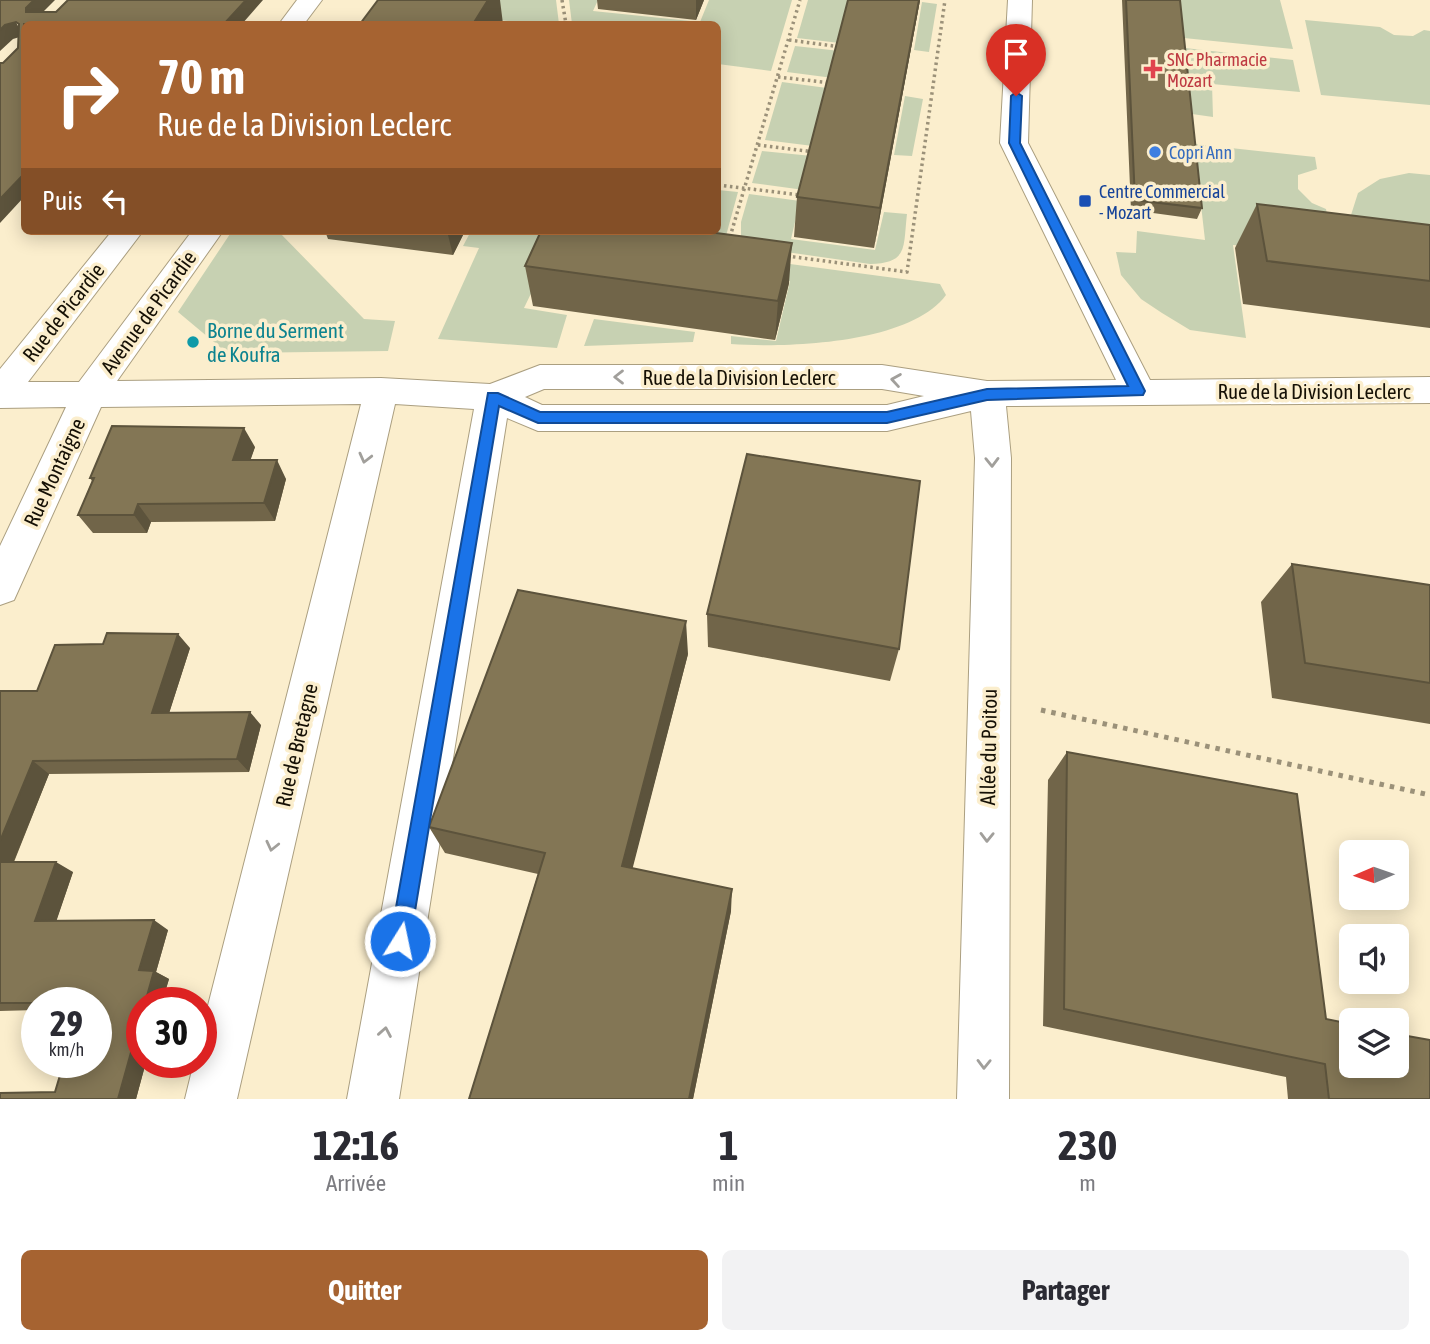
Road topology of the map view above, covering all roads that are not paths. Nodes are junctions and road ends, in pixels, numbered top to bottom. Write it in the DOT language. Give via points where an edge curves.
graph roads {
  1 [pos="310,0"];
  2 [pos="1020,0"];
  3 [pos="293,21"];
  4 [pos="125,235"];
  5 [pos="205,235"];
  6 [pos="1430,390"];
  7 [pos="381,391"];
  8 [pos="1138,391"];
  9 [pos="0,394"];
  10 [pos="89,394"];
  11 [pos="987,394"];
  12 [pos="493,397"];
  13 [pos="0,588"];
  14 [pos="211,1099"];
  15 [pos="373,1099"];
  16 [pos="983,1099"];
  1 -- 3 [label="street"];
  2 -- 8 [label="street" via="1014,143"];
  4 -- 9 [label="street, Rue de Picardie"];
  5 -- 10 [label="street, Avenue de Picardie"];
  6 -- 8 [label="street, Rue de la Division Leclerc"];
  7 -- 10 [label="street, Rue de la Division Leclerc"];
  7 -- 12 [label="street, Rue de la Division Leclerc"];
  7 -- 14 [label="street, Rue de Bretagne, one-way"];
  8 -- 11 [label="street, Rue de la Division Leclerc"];
  9 -- 10 [label="street, Rue de la Division Leclerc"];
  10 -- 13 [label="street, Rue Montaigne"];
  11 -- 12 [label="street, Rue de la Division Leclerc" via="887,418 538,418"];
  11 -- 16 [label="street, Allée du Poitou, one-way" via="993,458"];
  15 -- 12 [label="street, one-way"];
}
